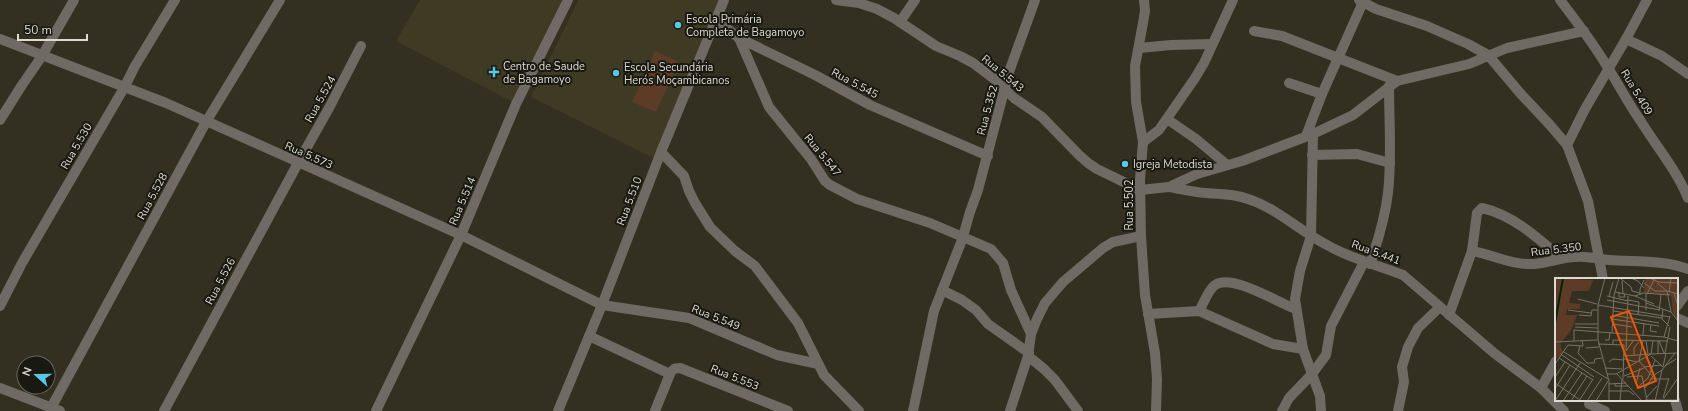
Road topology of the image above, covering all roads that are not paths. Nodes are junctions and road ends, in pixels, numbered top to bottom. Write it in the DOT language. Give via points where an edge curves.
graph roads {
  1 [pos="74,0"];
  2 [pos="175,0"];
  3 [pos="280,0"];
  4 [pos="568,0"];
  5 [pos="724,0"];
  6 [pos="836,0"];
  7 [pos="915,0"];
  8 [pos="1035,0"];
  9 [pos="1144,0"];
  10 [pos="1233,0"];
  11 [pos="1560,0"];
  12 [pos="1647,0"];
  13 [pos="1362,1"];
  14 [pos="716,20"];
  15 [pos="900,22"];
  16 [pos="1584,30"];
  17 [pos="1254,31"];
  18 [pos="739,38"];
  19 [pos="0,39"];
  20 [pos="1626,39"];
  21 [pos="1212,44"];
  22 [pos="362,46"];
  23 [pos="1139,48"];
  24 [pos="1488,55"];
  25 [pos="42,56"];
  26 [pos="1338,58"];
  27 [pos="1609,69"];
  28 [pos="1688,74"];
  29 [pos="1289,83"];
  30 [pos="1393,84"];
  31 [pos="124,88"];
  32 [pos="1004,90"];
  33 [pos="1322,94"];
  34 [pos="1167,119"];
  35 [pos="0,120"];
  36 [pos="206,122"];
  37 [pos="1310,135"];
  38 [pos="1143,142"];
  39 [pos="1567,145"];
  40 [pos="661,152"];
  41 [pos="1312,155"];
  42 [pos="988,156"];
  43 [pos="298,163"];
  44 [pos="1390,163"];
  45 [pos="1226,164"];
  46 [pos="1170,187"];
  47 [pos="1140,190"];
  48 [pos="1688,198"];
  49 [pos="964,232"];
  50 [pos="461,235"];
  51 [pos="1141,236"];
  52 [pos="1311,236"];
  53 [pos="1472,251"];
  54 [pos="1561,258"];
  55 [pos="1600,260"];
  56 [pos="1367,263"];
  57 [pos="1688,269"];
  58 [pos="1603,278"];
  59 [pos="942,290"];
  60 [pos="1688,291"];
  61 [pos="602,305"];
  62 [pos="1678,305"];
  63 [pos="0,306"];
  64 [pos="1440,307"];
  65 [pos="1296,309"];
  66 [pos="1199,311"];
  67 [pos="1148,314"];
  68 [pos="1449,315"];
  69 [pos="1678,318"];
  70 [pos="1688,323"];
  71 [pos="1031,334"];
  72 [pos="589,336"];
  73 [pos="1302,349"];
  74 [pos="1028,355"];
  75 [pos="1555,363"];
  76 [pos="818,364"];
  77 [pos="672,372"];
  78 [pos="1312,374"];
  79 [pos="0,388"];
  80 [pos="1541,388"];
  81 [pos="1675,401"];
  82 [pos="1589,405"];
  83 [pos="55,409"];
  84 [pos="164,411"];
  85 [pos="376,411"];
  86 [pos="558,411"];
  87 [pos="656,411"];
  88 [pos="788,411"];
  89 [pos="859,411"];
  90 [pos="913,411"];
  91 [pos="1010,411"];
  92 [pos="1078,411"];
  93 [pos="1156,411"];
  94 [pos="1282,411"];
  95 [pos="1322,411"];
  96 [pos="1398,411"];
  97 [pos="1564,411"];
  98 [pos="1605,411"];
  99 [pos="1678,411"];
  1 -- 25 [label="street"];
  2 -- 31 [label="street, Rua 5.530"];
  3 -- 36 [label="street, Rua 5.528"];
  4 -- 50 [label="street, Rua 5.514" via="516,104"];
  5 -- 14 [label="street, Rua 5.510"];
  6 -- 15 [label="street, Rua 5.543" via="871,7"];
  7 -- 15 [label="street"];
  8 -- 32 [label="street, Rua 5.352"];
  9 -- 23 [label="street, Rua 5.502" via="1145,11"];
  10 -- 21 [label="street"];
  11 -- 16 [label="street, Rua 5.409"];
  12 -- 20 [label="street"];
  13 -- 24 [label="street" via="1400,18 1427,26"];
  13 -- 26 [label="street"];
  14 -- 18 [label="street, Rua 5.545"];
  14 -- 40 [label="street, Rua 5.510"];
  15 -- 32 [label="street, Rua 5.543" via="936,46 973,63"];
  16 -- 24 [label="street" via="1541,39"];
  16 -- 27 [label="street, Rua 5.409"];
  17 -- 26 [label="street" via="1282,36"];
  18 -- 42 [label="street, Rua 5.545" via="883,112"];
  18 -- 49 [label="street, Rua 5.547" via="769,107 830,185 857,199"];
  19 -- 25 [label="street, Rua 5.573"];
  20 -- 27 [label="street"];
  20 -- 28 [label="street" via="1662,56"];
  21 -- 23 [label="street"];
  21 -- 34 [label="street" via="1195,78"];
  22 -- 43 [label="street, Rua 5.524"];
  23 -- 38 [label="street, Rua 5.502" via="1135,66 1136,102"];
  24 -- 30 [label="street" via="1469,64"];
  24 -- 39 [label="street"];
  25 -- 31 [label="street, Rua 5.573"];
  25 -- 35 [label="street"];
  26 -- 30 [label="street"];
  26 -- 33 [label="street"];
  27 -- 39 [label="street"];
  27 -- 48 [label="street, Rua 5.409" via="1638,119 1670,163"];
  29 -- 33 [label="street"];
  30 -- 37 [label="street" via="1353,115"];
  30 -- 44 [label="street"];
  31 -- 36 [label="street, Rua 5.573" via="166,103"];
  31 -- 63 [label="street, Rua 5.530" via="22,262"];
  32 -- 42 [label="street, Rua 5.352"];
  32 -- 47 [label="street, Rua 5.543" via="1042,117 1088,163"];
  33 -- 37 [label="street"];
  34 -- 38 [label="street" via="1159,130"];
  34 -- 45 [label="street" via="1196,138"];
  36 -- 43 [label="street, Rua 5.573"];
  36 -- 83 [label="street, Rua 5.528"];
  37 -- 41 [label="street"];
  37 -- 45 [label="street" via="1242,161"];
  38 -- 47 [label="street, Rua 5.502"];
  39 -- 55 [label="street" via="1588,201"];
  40 -- 61 [label="street, Rua 5.510"];
  40 -- 76 [label="street" via="684,176 688,191 710,227 755,266 795,318"];
  41 -- 44 [label="street" via="1357,154"];
  41 -- 52 [label="street"];
  42 -- 49 [label="street, Rua 5.352"];
  43 -- 50 [label="street, Rua 5.573"];
  43 -- 84 [label="street, Rua 5.526"];
  44 -- 56 [label="street" via="1382,228"];
  45 -- 46 [label="street"];
  46 -- 47 [label="street"];
  46 -- 52 [label="street, Rua 5.441" via="1249,199 1280,214"];
  47 -- 51 [label="street, Rua 5.502"];
  49 -- 59 [label="street, Rua 5.352"];
  49 -- 71 [label="street, Rua 5.547" via="991,249 1003,263 1011,290"];
  50 -- 61 [label="street, Rua 5.573"];
  50 -- 85 [label="street, Rua 5.514"];
  51 -- 67 [label="street, Rua 5.502"];
  51 -- 71 [label="street" via="1113,242 1073,273 1045,302"];
  52 -- 56 [label="street, Rua 5.441"];
  52 -- 65 [label="street" via="1295,290"];
  53 -- 54 [label="street, Rua 5.350" via="1510,262 1528,264 1546,263"];
  53 -- 54 [label="street" via="1477,213 1482,208 1508,217"];
  53 -- 68 [label="street"];
  54 -- 55 [label="street, Rua 5.350"];
  55 -- 57 [label="street, Rua 5.350" via="1658,262"];
  55 -- 58 [label="street"];
  56 -- 64 [label="street, Rua 5.441" via="1403,275"];
  56 -- 78 [label="street" via="1331,326 1326,356"];
  59 -- 74 [label="street" via="976,310 988,324"];
  59 -- 90 [label="street, Rua 5.352" via="934,311"];
  60 -- 62 [label="street"];
  61 -- 72 [label="street, Rua 5.510"];
  61 -- 76 [label="street, Rua 5.549" via="689,318 777,355"];
  64 -- 68 [label="street, Rua 5.441"];
  64 -- 96 [label="street" via="1418,328 1408,347 1402,367 1404,382"];
  65 -- 66 [label="street" via="1240,284 1220,282 1211,288"];
  65 -- 73 [label="street"];
  66 -- 67 [label="street"];
  66 -- 73 [label="street" via="1273,344"];
  67 -- 93 [label="street, Rua 5.502" via="1155,353"];
  68 -- 80 [label="street, Rua 5.441"];
  69 -- 70 [label="street"];
  71 -- 74 [label="street"];
  72 -- 77 [label="street, Rua 5.553"];
  72 -- 86 [label="street, Rua 5.510"];
  73 -- 78 [label="street"];
  74 -- 91 [label="street"];
  74 -- 92 [label="street" via="1055,380"];
  75 -- 80 [label="street"];
  76 -- 89 [label="street" via="831,383"];
  77 -- 87 [label="street"];
  77 -- 88 [label="street, Rua 5.553" via="680,368"];
  78 -- 94 [label="street" via="1289,398"];
  78 -- 95 [label="street" via="1322,401"];
  79 -- 83 [label="street"];
  80 -- 97 [label="street, Rua 5.441"];
  81 -- 99 [label="street"];
  82 -- 98 [label="street"];
}
